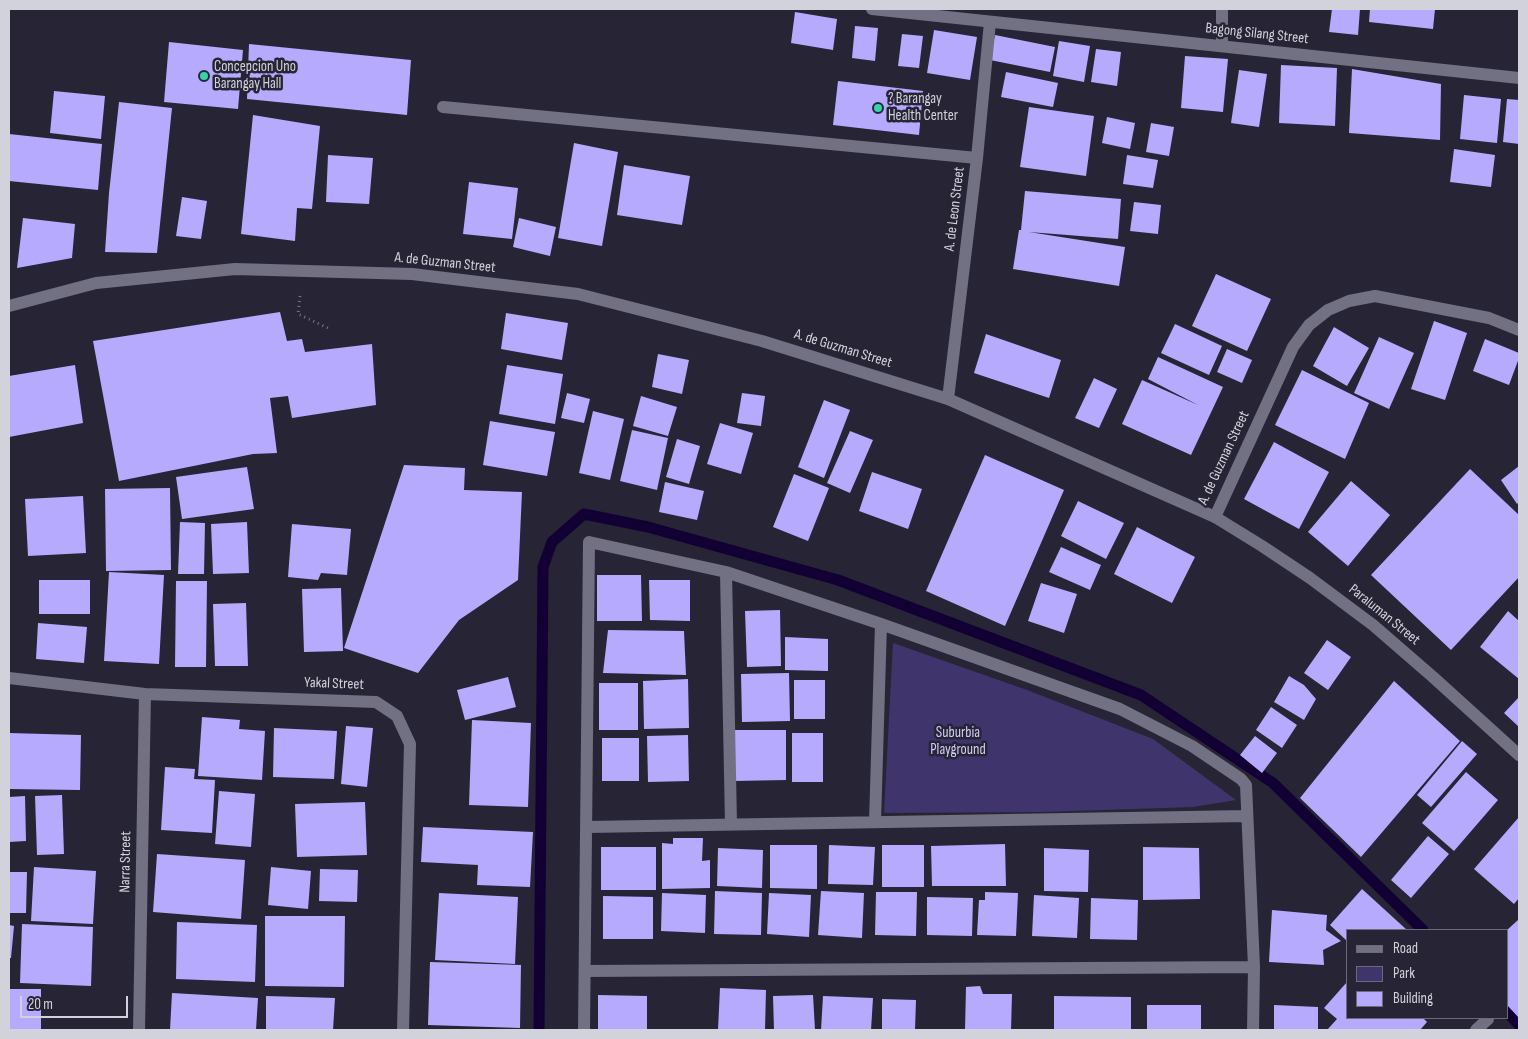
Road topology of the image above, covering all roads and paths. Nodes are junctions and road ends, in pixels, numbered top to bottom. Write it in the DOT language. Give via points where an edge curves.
graph roads {
  1 [pos="872,9"];
  2 [pos="1222,9"];
  3 [pos="990,22"];
  4 [pos="1222,46"];
  5 [pos="1519,78"];
  6 [pos="443,107"];
  7 [pos="977,158"];
  8 [pos="300,296"];
  9 [pos="9,306"];
  10 [pos="328,328"];
  11 [pos="1519,330"];
  12 [pos="948,399"];
  13 [pos="1216,517"];
  14 [pos="726,572"];
  15 [pos="881,624"];
  16 [pos="9,678"];
  17 [pos="145,694"];
  18 [pos="1519,755"];
  19 [pos="1247,816"];
  20 [pos="875,822"];
  21 [pos="731,824"];
  22 [pos="587,827"];
  23 [pos="1254,967"];
  24 [pos="586,971"];
  25 [pos="1488,1019"];
  26 [pos="139,1030"];
  27 [pos="403,1030"];
  28 [pos="584,1030"];
  29 [pos="1253,1030"];
  30 [pos="1476,1030"];
  1 -- 3 [label="street, Bagong Silang Street"];
  2 -- 4 [label="street"];
  3 -- 4 [label="street, Bagong Silang Street"];
  3 -- 7 [label="street, A. de Leon Street"];
  4 -- 5 [label="street, Bagong Silang Street"];
  6 -- 7 [label="street"];
  7 -- 12 [label="street, A. de Leon Street"];
  8 -- 10 [label="path" via="298,314"];
  9 -- 12 [label="street, A. de Guzman Street" via="96,283 235,269 412,274 578,294 762,341"];
  11 -- 13 [label="street, A. de Guzman Street" via="1489,318 1375,296 1349,301 1328,310 1309,325 1293,346"];
  12 -- 13 [label="street, A. de Guzman Street"];
  13 -- 18 [label="street, Paraluman Street" via="1294,567 1373,625"];
  14 -- 15 [label="street"];
  14 -- 21 [label="street"];
  14 -- 22 [label="street" via="589,542"];
  15 -- 19 [label="street" via="1120,709 1192,746 1246,785"];
  15 -- 20 [label="street"];
  16 -- 17 [label="street, Yakal Street"];
  17 -- 26 [label="street, Narra Street"];
  17 -- 27 [label="street, Yakal Street" via="376,702 398,716 410,744"];
  19 -- 20 [label="street"];
  19 -- 23 [label="street"];
  20 -- 21 [label="street"];
  21 -- 22 [label="street"];
  22 -- 24 [label="street"];
  23 -- 24 [label="street"];
  23 -- 29 [label="street"];
  24 -- 28 [label="street"];
  25 -- 30 [label="street"];
}
